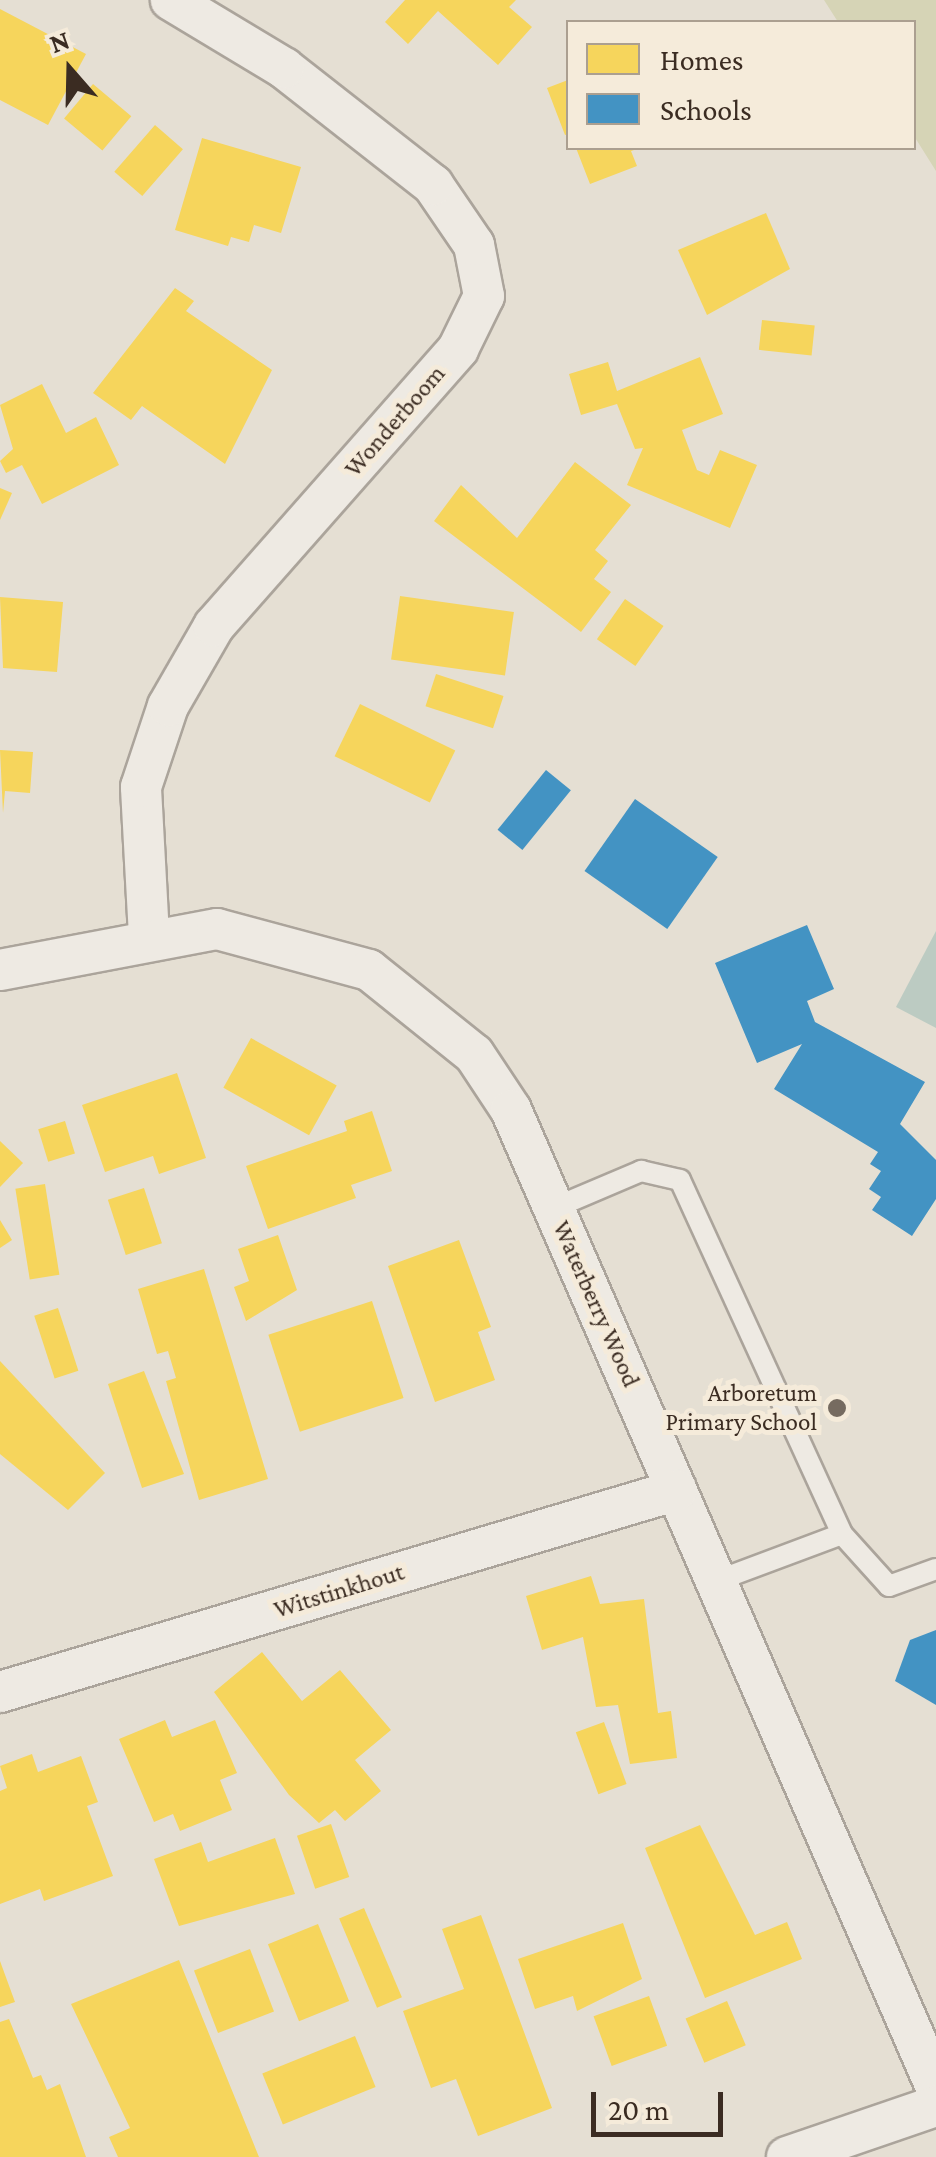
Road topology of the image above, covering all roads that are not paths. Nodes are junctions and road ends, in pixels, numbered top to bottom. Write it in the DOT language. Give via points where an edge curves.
graph roads {
  1 [pos="171,0"];
  2 [pos="149,936"];
  3 [pos="0,970"];
  4 [pos="554,1208"];
  5 [pos="678,1490"];
  6 [pos="842,1534"];
  7 [pos="936,1570"];
  8 [pos="719,1580"];
  9 [pos="0,1692"];
  10 [pos="936,2087"];
  11 [pos="936,2106"];
  12 [pos="787,2157"];
  1 -- 2 [label="street, Wonderboom" via="284,68 433,185 474,245 484,296 458,349 214,626 168,706 141,787"];
  2 -- 3 [label="street, Waterberry Wood"];
  2 -- 4 [label="street, Waterberry Wood" via="217,928 294,943 369,970 416,1001 474,1054"];
  4 -- 5 [label="street, Waterberry Wood"];
  4 -- 6 [label="lane" via="641,1170 680,1180"];
  5 -- 8 [label="street, Waterberry Wood"];
  5 -- 9 [label="street, Witstinkhout"];
  6 -- 7 [label="lane" via="890,1586"];
  6 -- 8 [label="lane"];
  8 -- 10 [label="street, Waterberry Wood"];
  11 -- 12 [label="street"];
}
